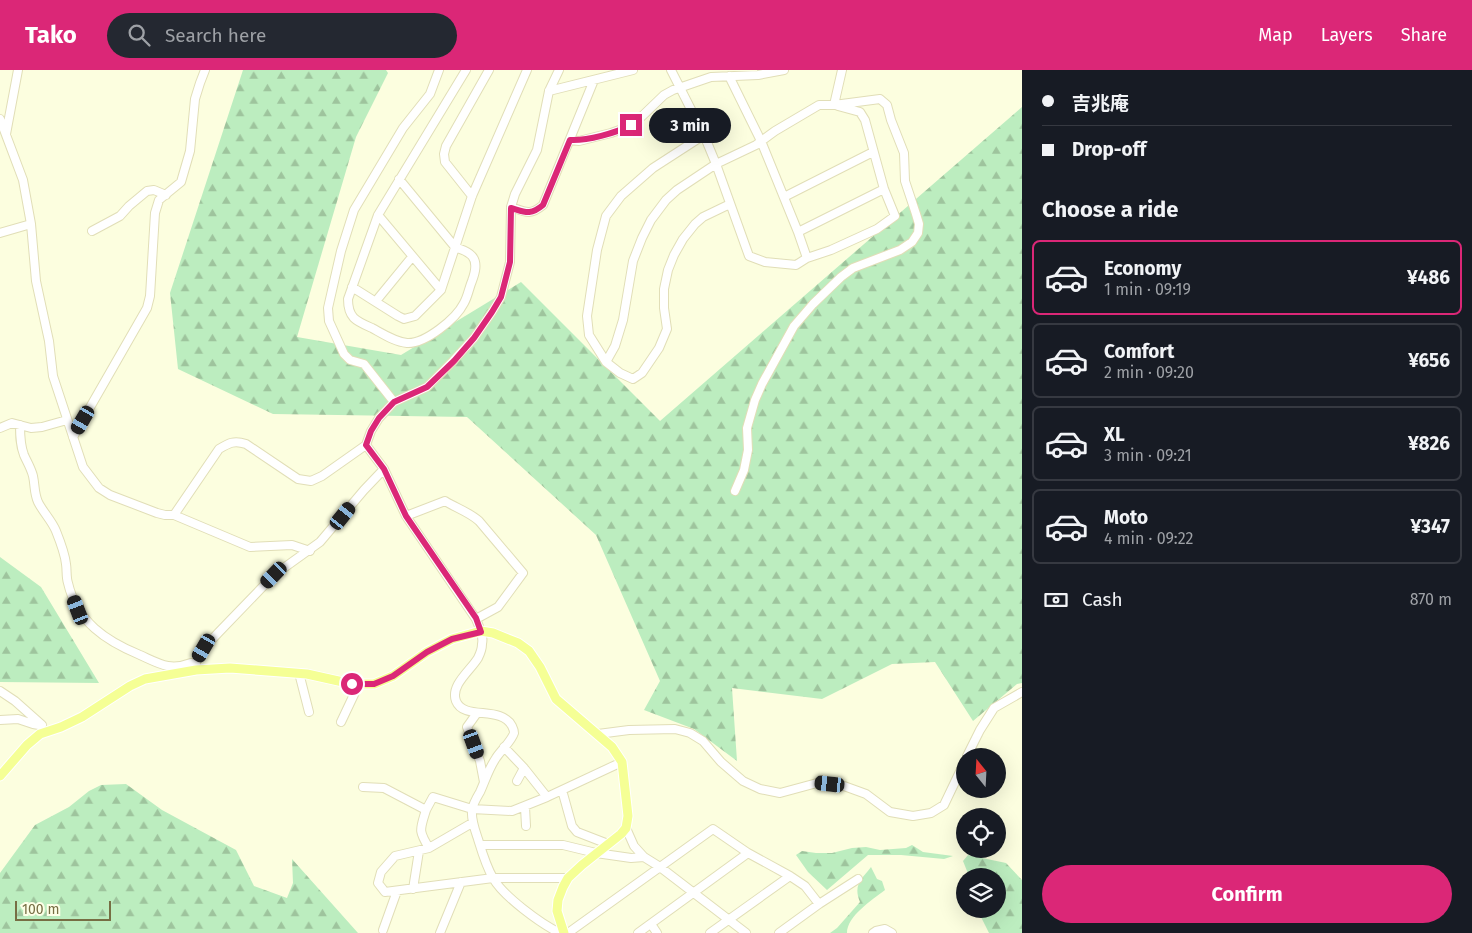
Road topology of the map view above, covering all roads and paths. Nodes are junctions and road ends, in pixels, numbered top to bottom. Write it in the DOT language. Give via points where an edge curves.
graph roads {
  1 [pos="18,70"];
  2 [pos="206,70"];
  3 [pos="439,70"];
  4 [pos="466,70"];
  5 [pos="489,70"];
  6 [pos="527,70"];
  7 [pos="559,70"];
  8 [pos="633,70"];
  9 [pos="671,70"];
  10 [pos="784,70"];
  11 [pos="842,70"];
  12 [pos="729,76"];
  13 [pos="594,80"];
  14 [pos="680,88"];
  15 [pos="549,91"];
  16 [pos="834,105"];
  17 [pos="0,119"];
  18 [pos="6,134"];
  19 [pos="704,135"];
  20 [pos="570,140"];
  21 [pos="761,141"];
  22 [pos="874,152"];
  23 [pos="716,164"];
  24 [pos="399,179"];
  25 [pos="884,189"];
  26 [pos="166,195"];
  27 [pos="472,196"];
  28 [pos="784,197"];
  29 [pos="730,204"];
  30 [pos="511,208"];
  31 [pos="378,215"];
  32 [pos="31,224"];
  33 [pos="92,231"];
  34 [pos="798,232"];
  35 [pos="0,233"];
  36 [pos="455,247"];
  37 [pos="412,257"];
  38 [pos="807,258"];
  39 [pos="352,287"];
  40 [pos="441,290"];
  41 [pos="376,301"];
  42 [pos="606,362"];
  43 [pos="394,402"];
  44 [pos="67,420"];
  45 [pos="20,425"];
  46 [pos="0,428"];
  47 [pos="73,437"];
  48 [pos="366,445"];
  49 [pos="384,469"];
  50 [pos="735,491"];
  51 [pos="174,515"];
  52 [pos="406,516"];
  53 [pos="310,551"];
  54 [pos="476,618"];
  55 [pos="481,632"];
  56 [pos="196,670"];
  57 [pos="299,674"];
  58 [pos="359,684"];
  59 [pos="0,691"];
  60 [pos="1022,692"];
  61 [pos="309,712"];
  62 [pos="477,713"];
  63 [pos="0,720"];
  64 [pos="341,722"];
  65 [pos="42,725"];
  66 [pos="50,731"];
  67 [pos="598,734"];
  68 [pos="504,747"];
  69 [pos="971,748"];
  70 [pos="622,762"];
  71 [pos="524,768"];
  72 [pos="0,776"];
  73 [pos="956,780"];
  74 [pos="517,781"];
  75 [pos="484,782"];
  76 [pos="363,787"];
  77 [pos="562,790"];
  78 [pos="547,797"];
  79 [pos="526,807"];
  80 [pos="472,809"];
  81 [pos="426,810"];
  82 [pos="472,823"];
  83 [pos="526,826"];
  84 [pos="626,828"];
  85 [pos="608,844"];
  86 [pos="480,845"];
  87 [pos="429,848"];
  88 [pos="419,851"];
  89 [pos="748,853"];
  90 [pos="596,854"];
  91 [pos="644,857"];
  92 [pos="660,868"];
  93 [pos="790,876"];
  94 [pos="493,878"];
  95 [pos="568,878"];
  96 [pos="858,879"];
  97 [pos="461,882"];
  98 [pos="413,889"];
  99 [pos="397,891"];
  100 [pos="693,893"];
  101 [pos="819,904"];
  102 [pos="728,920"];
  103 [pos="651,924"];
  104 [pos="384,930"];
  105 [pos="440,933"];
  106 [pos="560,933"];
  107 [pos="564,933"];
  108 [pos="568,933"];
  109 [pos="638,933"];
  110 [pos="658,933"];
  111 [pos="710,933"];
  112 [pos="746,933"];
  113 [pos="779,933"];
  114 [pos="873,933"];
  115 [pos="892,933"];
  1 -- 18 [label="street"];
  2 -- 26 [label="street" via="195,98 186,168 181,182"];
  3 -- 43 [label="street" via="430,94 403,128 354,210 328,308 329,321 344,354 350,360 364,364"];
  4 -- 24 [label="street"];
  5 -- 27 [label="street" via="444,154 445,162"];
  6 -- 27 [label="street"];
  7 -- 15 [label="street"];
  8 -- 13 [label="street"];
  9 -- 14 [label="street"];
  10 -- 12 [label="street"];
  11 -- 16 [label="street"];
  12 -- 14 [label="street" via="711,77"];
  12 -- 21 [label="street"];
  13 -- 15 [label="street"];
  13 -- 20 [label="street"];
  14 -- 19 [label="street"];
  14 -- 20 [label="street" via="664,95 625,128 579,141"];
  15 -- 30 [label="street" via="537,150"];
  16 -- 21 [label="street" via="819,105"];
  16 -- 22 [label="street" via="860,112"];
  16 -- 50 [label="street" via="880,99 887,105 904,153 905,181 919,224 918,233 900,250 847,272 794,326 755,400 748,428 744,470"];
  17 -- 18 [label="street"];
  18 -- 32 [label="street" via="23,180"];
  19 -- 23 [label="street"];
  19 -- 42 [label="street" via="653,168 622,196 606,216 587,316 589,334"];
  20 -- 30 [label="street" via="543,205 528,213"];
  21 -- 23 [label="street"];
  21 -- 28 [label="street"];
  22 -- 25 [label="street"];
  22 -- 28 [label="street"];
  23 -- 29 [label="street"];
  23 -- 42 [label="street" via="677,190 651,220 633,261 623,320"];
  24 -- 31 [label="street"];
  24 -- 36 [label="street"];
  25 -- 34 [label="street"];
  25 -- 38 [label="street" via="895,216 877,229"];
  26 -- 33 [label="street" via="147,191 120,216"];
  26 -- 47 [label="street" via="159,200 154,213 147,308"];
  27 -- 36 [label="street"];
  28 -- 34 [label="street"];
  29 -- 38 [label="street" via="749,256 765,262 796,265"];
  29 -- 42 [label="street" via="695,224 674,255 664,289 667,329 642,373 633,379"];
  30 -- 43 [label="street" via="510,262 501,297 492,312 474,338 427,387"];
  31 -- 37 [label="street"];
  31 -- 39 [label="street"];
  32 -- 35 [label="street"];
  32 -- 44 [label="street" via="36,281 53,376"];
  34 -- 38 [label="street"];
  36 -- 39 [label="street" via="472,256 476,266 464,304 422,341 398,341 353,318 348,309"];
  36 -- 40 [label="street"];
  37 -- 40 [label="street"];
  37 -- 41 [label="street"];
  39 -- 41 [label="street"];
  40 -- 41 [label="street" via="415,316 404,319"];
  43 -- 48 [label="street" via="379,418"];
  44 -- 45 [label="street" via="42,427"];
  44 -- 47 [label="street"];
  45 -- 46 [label="street" via="12,423"];
  45 -- 56 [label="street" via="20,442 34,478 38,502 56,530 78,610 96,630 129,650 168,667 191,663"];
  47 -- 51 [label="street" via="83,467 99,488 124,502"];
  48 -- 49 [label="street"];
  48 -- 51 [label="street" via="311,481 298,479 246,444 238,441 227,444 218,449"];
  49 -- 52 [label="street"];
  49 -- 53 [label="street"];
  51 -- 53 [label="street" via="250,547 292,545"];
  52 -- 54 [label="street"];
  52 -- 54 [label="street" via="445,501 473,515 523,573 498,607"];
  53 -- 56 [label="street" via="274,575 219,632 204,648 196,662"];
  54 -- 55 [label="street"];
  55 -- 58 [label="main road" via="452,639 393,676 374,684"];
  55 -- 62 [label="street" via="480,654 459,684 455,698 460,706"];
  55 -- 67 [label="main road" via="503,636 529,651 556,699"];
  56 -- 57 [label="main road" via="230,668"];
  56 -- 66 [label="main road" via="145,679 82,717"];
  57 -- 58 [label="main road"];
  57 -- 61 [label="street"];
  58 -- 64 [label="street"];
  59 -- 65 [label="street"];
  60 -- 69 [label="street" via="994,708"];
  62 -- 68 [label="street" via="497,715 509,722 513,734"];
  62 -- 75 [label="street" via="467,727"];
  63 -- 65 [label="street" via="18,719"];
  65 -- 66 [label="street"];
  66 -- 72 [label="main road" via="40,734 27,745"];
  67 -- 70 [label="main road"];
  67 -- 73 [label="street" via="675,728 703,741 743,781 760,788 780,793 817,783 844,786 866,794 890,812 913,816 931,813 944,805"];
  68 -- 71 [label="street"];
  68 -- 75 [label="street"];
  70 -- 77 [label="street"];
  70 -- 84 [label="main road" via="628,816"];
  71 -- 74 [label="street"];
  71 -- 78 [label="street"];
  75 -- 80 [label="street"];
  76 -- 81 [label="street" via="384,788"];
  77 -- 78 [label="street"];
  77 -- 85 [label="street" via="572,826 577,832"];
  78 -- 79 [label="street"];
  79 -- 80 [label="street" via="512,811"];
  79 -- 83 [label="street"];
  80 -- 81 [label="street" via="433,797"];
  80 -- 82 [label="street"];
  81 -- 87 [label="street" via="420,830"];
  82 -- 86 [label="street"];
  82 -- 87 [label="street"];
  84 -- 85 [label="main road"];
  84 -- 91 [label="street" via="634,846"];
  85 -- 90 [label="main road"];
  86 -- 90 [label="street" via="563,845"];
  86 -- 94 [label="street"];
  87 -- 88 [label="street"];
  88 -- 98 [label="street"];
  88 -- 99 [label="street" via="395,856 381,872 378,883 385,892"];
  89 -- 92 [label="street" via="713,829"];
  89 -- 93 [label="street"];
  89 -- 100 [label="street"];
  90 -- 91 [label="street"];
  90 -- 95 [label="main road"];
  91 -- 92 [label="street"];
  92 -- 100 [label="street"];
  92 -- 108 [label="street"];
  93 -- 101 [label="street" via="805,886"];
  93 -- 102 [label="street"];
  94 -- 95 [label="street"];
  94 -- 97 [label="street"];
  94 -- 106 [label="street" via="533,916"];
  95 -- 107 [label="main road" via="557,905"];
  96 -- 101 [label="street"];
  97 -- 98 [label="street"];
  97 -- 105 [label="street"];
  98 -- 99 [label="street"];
  99 -- 104 [label="street"];
  100 -- 102 [label="street"];
  100 -- 103 [label="street"];
  101 -- 113 [label="street"];
  102 -- 111 [label="street"];
  102 -- 112 [label="street"];
  103 -- 109 [label="street"];
  103 -- 110 [label="street"];
  114 -- 115 [label="street" via="885,929"];
}
